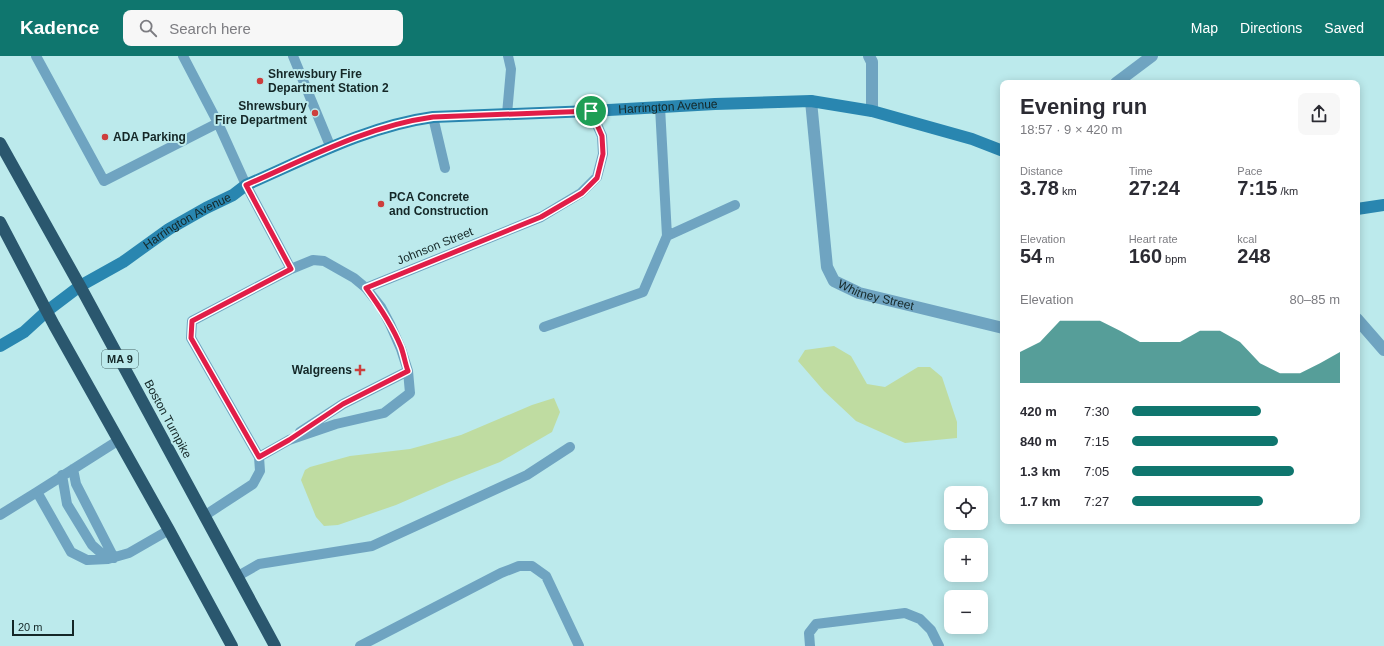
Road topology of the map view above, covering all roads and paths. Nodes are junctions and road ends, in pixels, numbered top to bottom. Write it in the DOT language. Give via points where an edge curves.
graph roads {
  1 [pos="36,56"];
  2 [pos="183,56"];
  3 [pos="293,56"];
  4 [pos="508,56"];
  5 [pos="869,56"];
  6 [pos="1152,56"];
  7 [pos="1120,80"];
  8 [pos="811,101"];
  9 [pos="660,107"];
  10 [pos="591,111"];
  11 [pos="872,111"];
  12 [pos="506,114"];
  13 [pos="433,117"];
  14 [pos="218,123"];
  15 [pos="0,143"];
  16 [pos="331,148"];
  17 [pos="1000,150"];
  18 [pos="445,168"];
  19 [pos="246,185"];
  20 [pos="734,205"];
  21 [pos="1384,205"];
  22 [pos="1360,209"];
  23 [pos="0,222"];
  24 [pos="667,236"];
  25 [pos="291,269"];
  26 [pos="80,286"];
  27 [pos="366,288"];
  28 [pos="47,311"];
  29 [pos="1360,322"];
  30 [pos="544,327"];
  31 [pos="1000,327"];
  32 [pos="0,346"];
  33 [pos="1384,350"];
  34 [pos="408,371"];
  35 [pos="119,440"];
  36 [pos="289,440"];
  37 [pos="570,447"];
  38 [pos="259,457"];
  39 [pos="73,469"];
  40 [pos="62,475"];
  41 [pos="36,492"];
  42 [pos="0,515"];
  43 [pos="204,516"];
  44 [pos="169,530"];
  45 [pos="111,558"];
  46 [pos="238,576"];
  47 [pos="232,646"];
  48 [pos="275,646"];
  49 [pos="360,646"];
  50 [pos="579,646"];
  51 [pos="810,646"];
  52 [pos="939,646"];
  1 -- 14 [label="lane" via="104,181"];
  2 -- 14 [label="lane"];
  3 -- 16 [label="lane"];
  4 -- 12 [label="lane" via="511,69"];
  5 -- 11 [label="street" via="872,62"];
  6 -- 7 [label="street"];
  8 -- 9 [label="main road, Harrington Avenue"];
  8 -- 11 [label="main road, Harrington Avenue"];
  8 -- 31 [label="street, Whitney Street" via="827,267 834,281 860,293"];
  9 -- 10 [label="main road, Harrington Avenue"];
  9 -- 24 [label="lane"];
  10 -- 12 [label="main road, Harrington Avenue"];
  10 -- 27 [label="lane, Johnson Street" via="602,136 603,154 597,178 582,193 541,217"];
  11 -- 17 [label="main road, Harrington Avenue" via="972,139"];
  12 -- 13 [label="main road, Harrington Avenue"];
  13 -- 16 [label="main road, Harrington Avenue" via="394,125"];
  13 -- 18 [label="lane"];
  14 -- 19 [label="lane"];
  15 -- 26 [label="highway, Boston Turnpike / MA 9"];
  16 -- 19 [label="main road, Harrington Avenue"];
  19 -- 25 [label="lane"];
  19 -- 26 [label="main road, Harrington Avenue" via="169,229 123,262"];
  20 -- 24 [label="lane"];
  21 -- 22 [label="main road"];
  23 -- 28 [label="highway"];
  24 -- 30 [label="lane" via="643,292"];
  25 -- 27 [label="lane" via="313,260 324,262 354,278"];
  25 -- 38 [label="lane" via="192,321 191,338"];
  26 -- 28 [label="main road, Harrington Avenue"];
  26 -- 43 [label="highway, Boston Turnpike / MA 9"];
  27 -- 34 [label="lane" via="390,324"];
  28 -- 32 [label="main road, Harrington Avenue" via="24,332"];
  28 -- 35 [label="highway"];
  29 -- 33 [label="street"];
  34 -- 36 [label="lane" via="343,404"];
  34 -- 36 [label="lane" via="410,393 384,413 336,424"];
  35 -- 39 [label="lane"];
  35 -- 44 [label="highway"];
  36 -- 38 [label="lane"];
  37 -- 46 [label="lane" via="527,475 372,546 259,564"];
  38 -- 43 [label="lane" via="260,471 253,484"];
  39 -- 40 [label="lane"];
  39 -- 45 [label="lane" via="76,484"];
  40 -- 41 [label="lane"];
  40 -- 45 [label="lane" via="67,504 89,541"];
  41 -- 42 [label="lane"];
  41 -- 45 [label="lane" via="72,552 88,560"];
  43 -- 46 [label="highway, Boston Turnpike / MA 9"];
  44 -- 45 [label="lane" via="129,553"];
  44 -- 47 [label="highway"];
  46 -- 48 [label="highway, Boston Turnpike / MA 9"];
  49 -- 50 [label="lane" via="519,566 532,566 546,576"];
  51 -- 52 [label="lane" via="809,633 816,624 905,613 920,619 931,630"];
}
